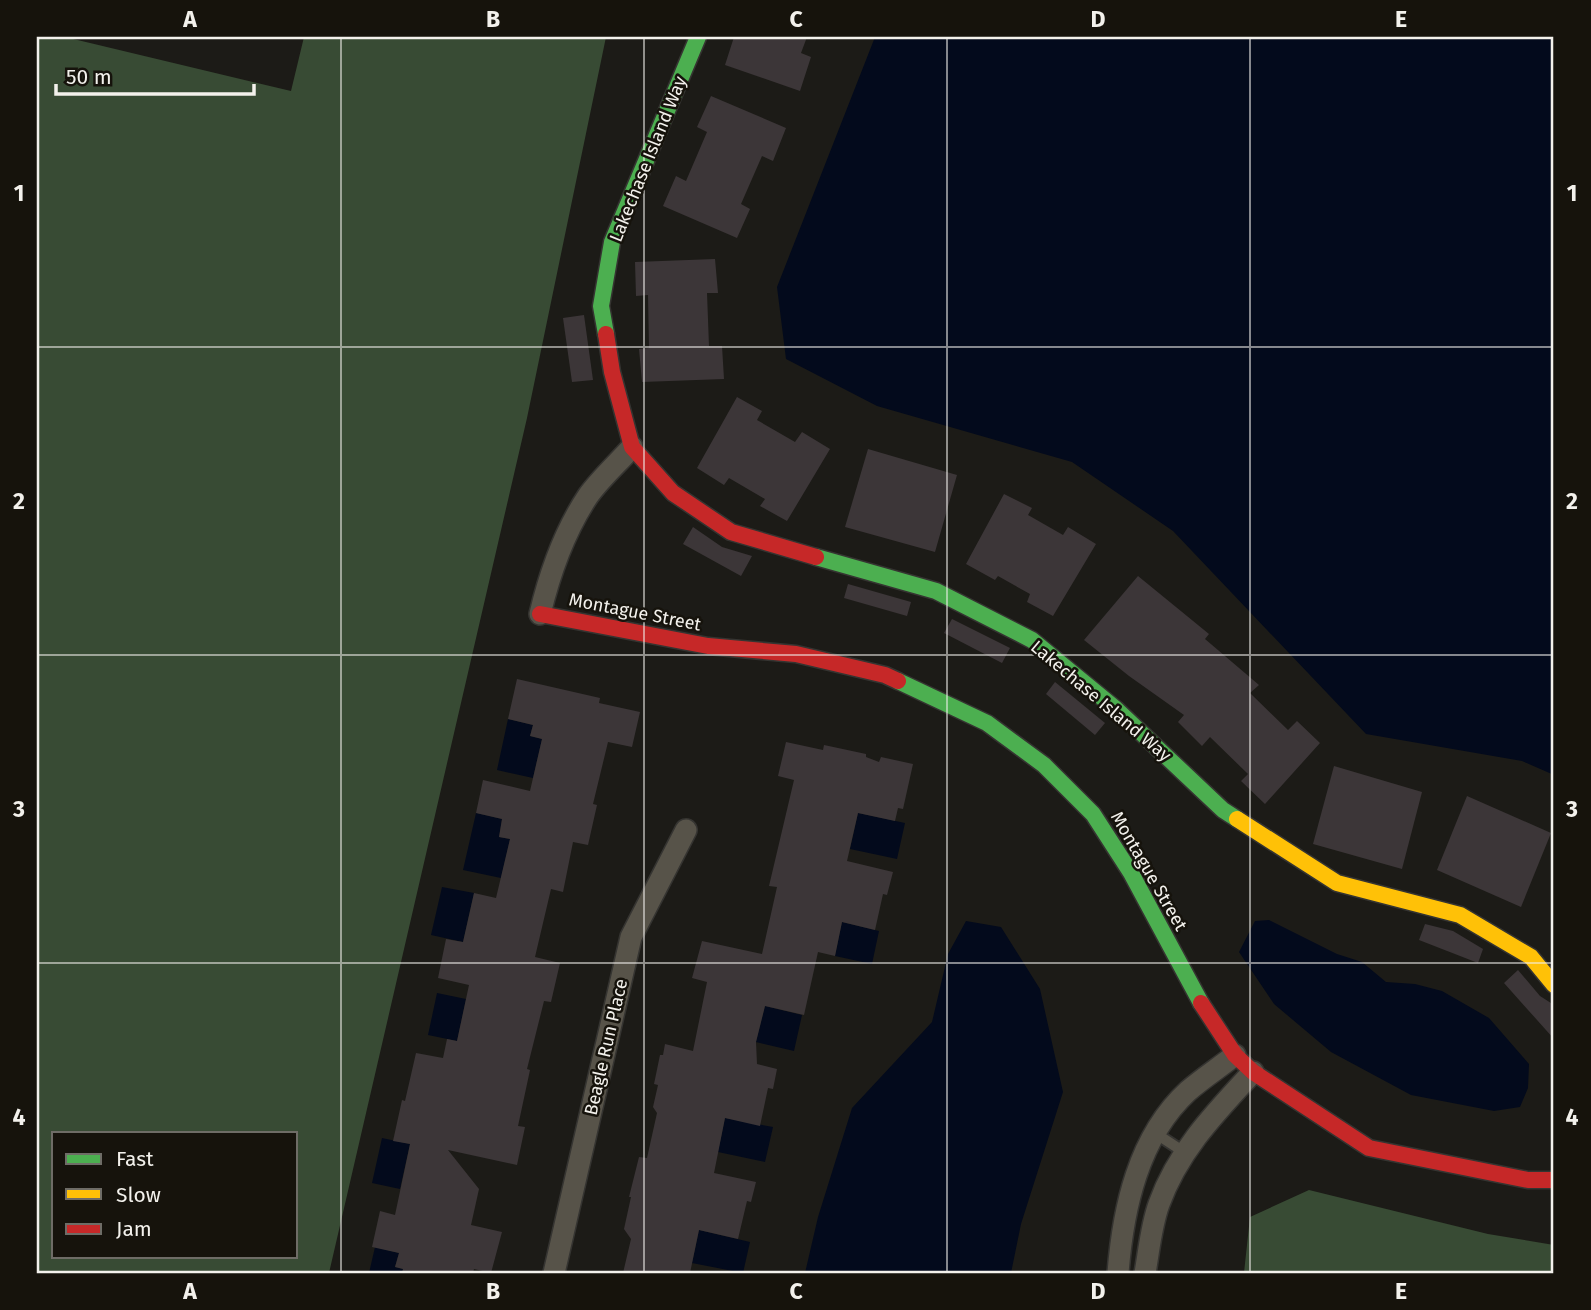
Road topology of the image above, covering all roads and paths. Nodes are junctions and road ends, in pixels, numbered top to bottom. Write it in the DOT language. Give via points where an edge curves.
graph roads {
  1 [pos="698,37"];
  2 [pos="632,447"];
  3 [pos="540,614"];
  4 [pos="686,830"];
  5 [pos="1554,985"];
  6 [pos="1235,1055"];
  7 [pos="1253,1072"];
  8 [pos="1155,1133"];
  9 [pos="1184,1152"];
  10 [pos="1554,1180"];
  11 [pos="1118,1270"];
  12 [pos="1145,1272"];
  13 [pos="554,1273"];
  1 -- 2 [label="street, Lakechase Island Way" via="612,242 601,306"];
  2 -- 3 [label="street" via="589,495 563,541"];
  2 -- 5 [label="street, Lakechase Island Way" via="673,493 731,531 936,591 1032,640 1116,709 1223,810 1338,883 1460,915 1531,957"];
  3 -- 6 [label="street, Montague Street" via="708,646 796,654 885,675 987,723 1044,765 1093,814 1131,873 1197,998"];
  4 -- 13 [label="street, Beagle Run Place" via="631,937"];
  6 -- 7 [label="street, Montague Street"];
  6 -- 8 [label="street" via="1188,1091"];
  7 -- 9 [label="street"];
  7 -- 10 [label="street, Montague Street" via="1369,1147 1528,1180"];
  8 -- 9 [label="lane"];
  8 -- 11 [label="street" via="1125,1213"];
  9 -- 12 [label="street" via="1158,1207"];
  11 -- 12 [label="lane"];
}
